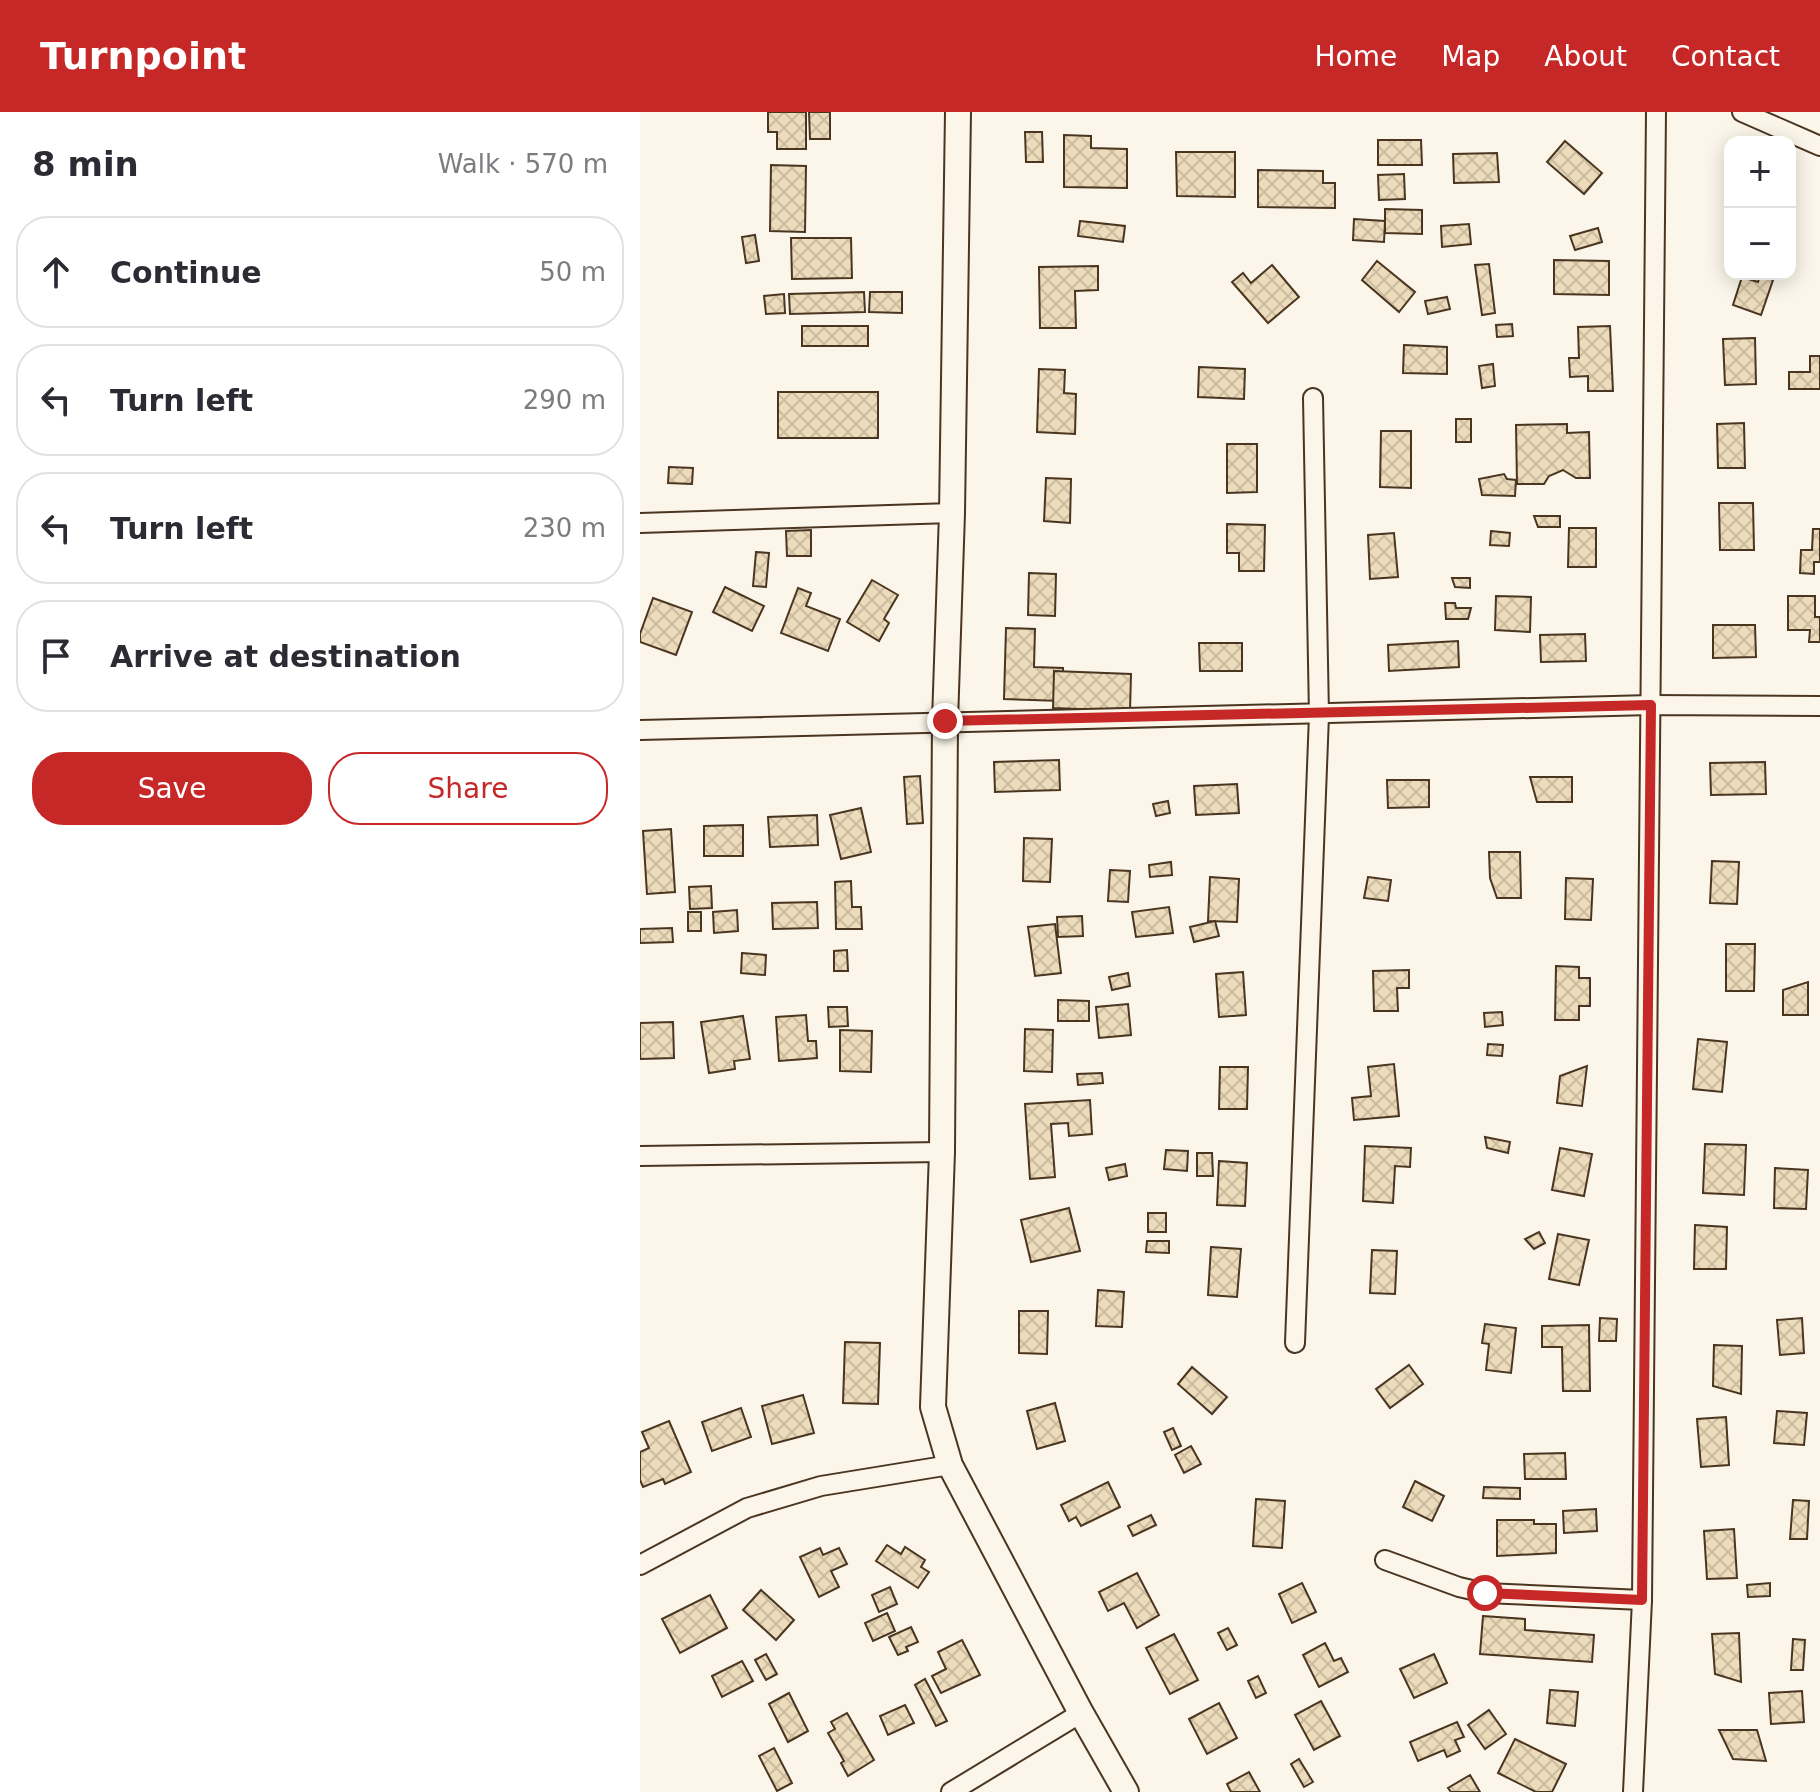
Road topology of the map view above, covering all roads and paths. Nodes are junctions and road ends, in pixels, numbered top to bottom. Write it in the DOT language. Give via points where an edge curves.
graph roads {
  1 [pos="958,112"];
  2 [pos="1656,112"];
  3 [pos="1742,112"];
  4 [pos="1820,146"];
  5 [pos="1313,398"];
  6 [pos="952,513"];
  7 [pos="640,523"];
  8 [pos="1651,705"];
  9 [pos="1820,706"];
  10 [pos="1319,715"];
  11 [pos="945,721"];
  12 [pos="640,730"];
  13 [pos="942,1152"];
  14 [pos="640,1156"];
  15 [pos="1295,1343"];
  16 [pos="950,1465"];
  17 [pos="1385,1560"];
  18 [pos="640,1565"];
  19 [pos="1642,1600"];
  20 [pos="1081,1713"];
  21 [pos="951,1792"];
  22 [pos="1126,1792"];
  23 [pos="1633,1792"];
  1 -- 6 [label="street"];
  2 -- 8 [label="street"];
  3 -- 4 [label="street"];
  5 -- 10 [label="street"];
  6 -- 7 [label="street"];
  6 -- 11 [label="street"];
  8 -- 9 [label="street"];
  8 -- 10 [label="street"];
  8 -- 19 [label="street"];
  10 -- 11 [label="street"];
  10 -- 15 [label="street"];
  11 -- 12 [label="street"];
  11 -- 13 [label="street"];
  13 -- 14 [label="street"];
  13 -- 16 [label="street" via="933,1407"];
  16 -- 18 [label="street" via="821,1486 747,1508"];
  16 -- 20 [label="street"];
  17 -- 19 [label="street" via="1485,1593"];
  19 -- 23 [label="street"];
  20 -- 21 [label="street"];
  20 -- 22 [label="street"];
}
